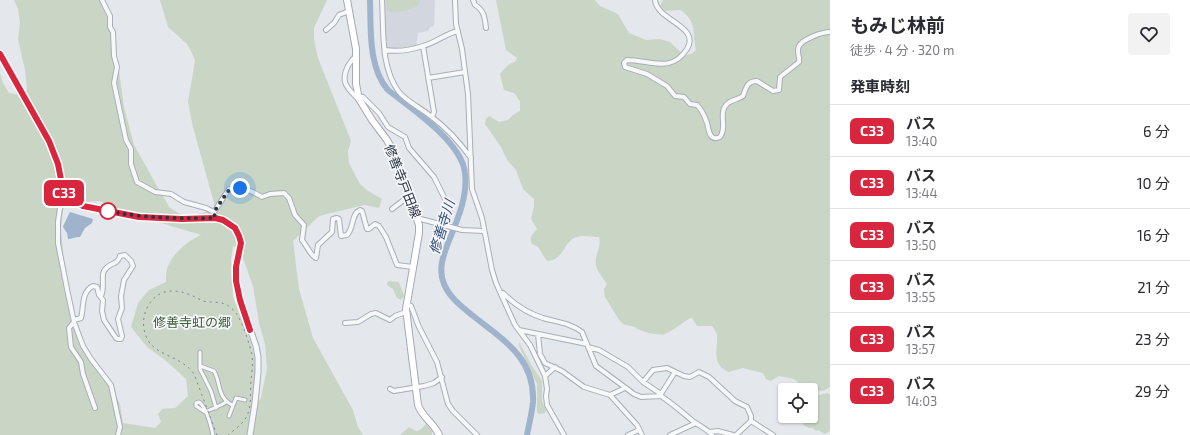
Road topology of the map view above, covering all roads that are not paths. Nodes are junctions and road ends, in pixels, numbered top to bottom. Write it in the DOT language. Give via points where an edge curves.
graph roads {
  1 [pos="102,0"];
  2 [pos="346,0"];
  3 [pos="382,0"];
  4 [pos="455,0"];
  5 [pos="473,0"];
  6 [pos="655,0"];
  7 [pos="349,12"];
  8 [pos="486,28"];
  9 [pos="326,30"];
  10 [pos="458,31"];
  11 [pos="830,32"];
  12 [pos="423,46"];
  13 [pos="385,50"];
  14 [pos="0,54"];
  15 [pos="356,56"];
  16 [pos="465,72"];
  17 [pos="428,78"];
  18 [pos="359,98"];
  19 [pos="432,117"];
  20 [pos="471,158"];
  21 [pos="409,196"];
  22 [pos="68,198"];
  23 [pos="392,209"];
  24 [pos="214,212"];
  25 [pos="215,218"];
  26 [pos="417,218"];
  27 [pos="445,225"];
  28 [pos="484,231"];
  29 [pos="413,267"];
  30 [pos="501,292"];
  31 [pos="101,296"];
  32 [pos="407,304"];
  33 [pos="406,312"];
  34 [pos="74,321"];
  35 [pos="345,323"];
  36 [pos="518,330"];
  37 [pos="538,334"];
  38 [pos="587,345"];
  39 [pos="200,352"];
  40 [pos="200,366"];
  41 [pos="555,367"];
  42 [pos="676,372"];
  43 [pos="545,376"];
  44 [pos="442,377"];
  45 [pos="643,382"];
  46 [pos="415,387"];
  47 [pos="625,388"];
  48 [pos="390,389"];
  49 [pos="610,395"];
  50 [pos="661,395"];
  51 [pos="245,400"];
  52 [pos="226,402"];
  53 [pos="232,405"];
  54 [pos="94,408"];
  55 [pos="216,408"];
  56 [pos="229,416"];
  57 [pos="751,421"];
  58 [pos="696,423"];
  59 [pos="639,430"];
  60 [pos="710,433"];
  61 [pos="118,435"];
  62 [pos="212,435"];
  63 [pos="250,435"];
  64 [pos="439,435"];
  65 [pos="477,435"];
  66 [pos="564,435"];
  67 [pos="628,435"];
  68 [pos="642,435"];
  69 [pos="670,435"];
  70 [pos="733,435"];
  71 [pos="736,435"];
  72 [pos="773,435"];
  1 -- 24 [label="street" via="110,16 117,72 114,83 137,182 155,192 171,194 180,201"];
  2 -- 7 [label="main road, 修善寺戸田線"];
  3 -- 13 [label="street"];
  4 -- 10 [label="street"];
  5 -- 8 [label="street" via="484,15"];
  6 -- 11 [label="street" via="656,7 663,15 688,33 689,45 682,56 672,63 628,60 624,63 625,67 647,74 667,86 675,96 697,106 705,117 709,133 714,138 720,137 723,131 722,119 728,103 743,96 746,88 754,81 773,91 779,90 780,77 799,62 799,46 813,36"];
  7 -- 9 [label="street" via="339,15"];
  7 -- 15 [label="main road, 修善寺戸田線"];
  10 -- 12 [label="street"];
  10 -- 16 [label="street"];
  12 -- 13 [label="street" via="393,52"];
  12 -- 17 [label="street"];
  13 -- 19 [label="street" via="390,75 402,96"];
  14 -- 22 [label="street" via="49,141 58,164 63,190"];
  15 -- 18 [label="main road, 修善寺戸田線"];
  15 -- 18 [label="street" via="344,80"];
  16 -- 17 [label="street"];
  16 -- 20 [label="street"];
  17 -- 19 [label="street" via="434,112"];
  18 -- 21 [label="main road, 修善寺戸田線" via="393,151"];
  18 -- 27 [label="street" via="363,97 379,113 388,127 405,138 409,148 434,176 450,209"];
  19 -- 20 [label="street" via="454,136"];
  20 -- 28 [label="street" via="472,189 481,212"];
  21 -- 23 [label="street"];
  21 -- 26 [label="main road, 修善寺戸田線"];
  22 -- 25 [label="street" via="85,206 127,215 155,218"];
  22 -- 34 [label="street" via="59,211 58,243"];
  24 -- 25 [label="street"];
  24 -- 29 [label="street" via="229,189 243,188 262,197 284,193 289,198 295,215 304,225 302,240 316,258 318,245 332,232 333,220 339,219 341,236 346,235 351,230 355,214 360,210 367,229 375,224 382,231 397,265"];
  25 -- 63 [label="street" via="235,228 241,246 236,281 258,357"];
  26 -- 27 [label="street"];
  26 -- 29 [label="main road, 修善寺戸田線" via="419,229"];
  27 -- 28 [label="street" via="462,230"];
  28 -- 30 [label="street" via="492,270"];
  29 -- 32 [label="main road, 修善寺戸田線"];
  30 -- 36 [label="street"];
  30 -- 38 [label="street" via="517,306 533,314 565,323 579,330"];
  31 -- 31 [label="street" via="103,272 118,262 120,256 125,255 133,266 123,282 120,299 122,308 118,319 121,339 118,339 105,323"];
  31 -- 34 [label="street" via="97,287 89,288 84,297 81,318"];
  32 -- 33 [label="main road, 修善寺戸田線"];
  32 -- 44 [label="street" via="411,306"];
  33 -- 35 [label="street" via="390,320 376,313 358,322"];
  33 -- 46 [label="main road, 修善寺戸田線"];
  34 -- 54 [label="street" via="69,328 71,347 82,362"];
  34 -- 61 [label="street" via="86,353 111,385 120,427"];
  36 -- 37 [label="street"];
  36 -- 43 [label="street" via="530,345"];
  37 -- 38 [label="street"];
  37 -- 41 [label="street" via="542,359"];
  38 -- 45 [label="street" via="628,367"];
  38 -- 47 [label="street" via="596,366"];
  39 -- 40 [label="street"];
  40 -- 52 [label="street" via="214,371"];
  40 -- 55 [label="street"];
  41 -- 43 [label="street"];
  41 -- 49 [label="street" via="584,387"];
  42 -- 45 [label="street" via="667,368 653,370"];
  42 -- 50 [label="street"];
  42 -- 57 [label="street" via="690,377 699,372 706,375 747,407 752,416"];
  43 -- 66 [label="street" via="547,405"];
  44 -- 46 [label="street" via="429,385"];
  44 -- 65 [label="street" via="448,404"];
  45 -- 50 [label="street"];
  46 -- 48 [label="street" via="394,391"];
  46 -- 64 [label="main road, 修善寺戸田線" via="419,408"];
  47 -- 49 [label="street"];
  47 -- 50 [label="street" via="641,397"];
  49 -- 59 [label="street"];
  50 -- 58 [label="street"];
  51 -- 53 [label="street" via="236,398"];
  52 -- 53 [label="street"];
  52 -- 55 [label="street"];
  53 -- 56 [label="street"];
  55 -- 62 [label="street" via="205,412"];
  57 -- 71 [label="street"];
  57 -- 72 [label="street"];
  58 -- 60 [label="street"];
  58 -- 69 [label="street"];
  59 -- 67 [label="street"];
  59 -- 68 [label="street"];
  60 -- 70 [label="street" via="725,432"];
}
